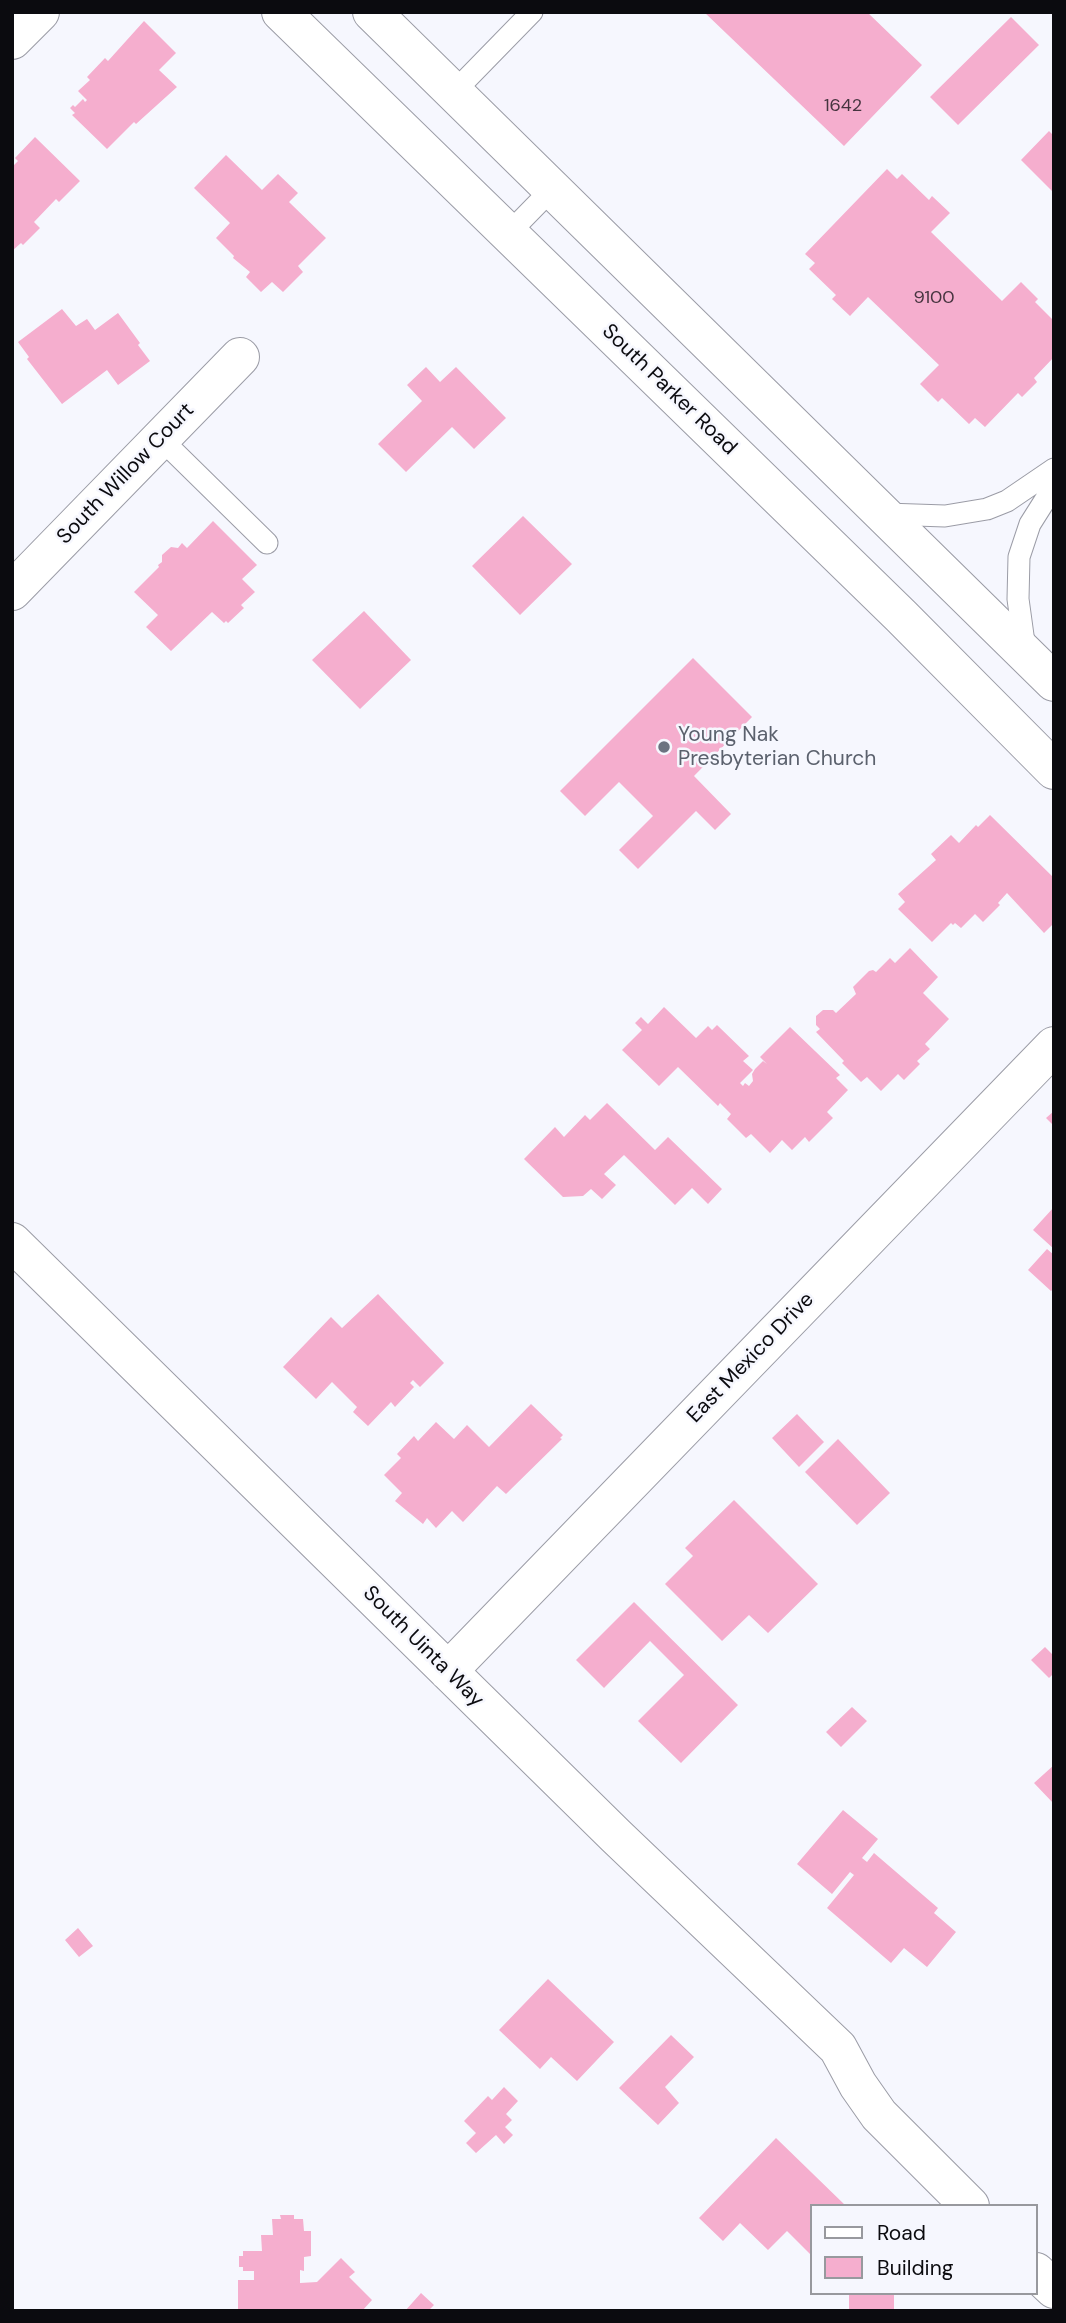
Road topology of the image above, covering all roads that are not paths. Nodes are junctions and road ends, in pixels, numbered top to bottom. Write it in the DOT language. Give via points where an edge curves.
graph roads {
  1 [pos="40,12"];
  2 [pos="281,12"];
  3 [pos="372,12"];
  4 [pos="532,12"];
  5 [pos="12,40"];
  6 [pos="454,92"];
  7 [pos="552,188"];
  8 [pos="509,233"];
  9 [pos="240,357"];
  10 [pos="160,438"];
  11 [pos="1054,469"];
  12 [pos="1054,485"];
  13 [pos="883,514"];
  14 [pos="267,543"];
  15 [pos="12,591"];
  16 [pos="1026,655"];
  17 [pos="1054,682"];
  18 [pos="1054,770"];
  19 [pos="1054,1046"];
  20 [pos="12,1242"];
  21 [pos="448,1671"];
  22 [pos="968,2204"];
  23 [pos="1038,2274"];
  24 [pos="1054,2289"];
  1 -- 5 [label="street"];
  2 -- 8 [label="street, South Parker Road"];
  3 -- 6 [label="street"];
  4 -- 6 [label="lane"];
  6 -- 7 [label="street"];
  7 -- 8 [label="lane"];
  7 -- 13 [label="street"];
  8 -- 18 [label="street, South Parker Road"];
  9 -- 10 [label="street, South Willow Court"];
  10 -- 14 [label="lane"];
  10 -- 15 [label="street, South Willow Court"];
  11 -- 13 [label="lane" via="987,509 945,516"];
  12 -- 16 [label="lane" via="1030,524 1019,557 1018,599"];
  13 -- 16 [label="street"];
  16 -- 17 [label="street"];
  19 -- 21 [label="street, East Mexico Drive"];
  20 -- 21 [label="street, South Uinta Way"];
  21 -- 22 [label="street, South Uinta Way" via="838,2048 879,2115"];
  23 -- 24 [label="street"];
}
